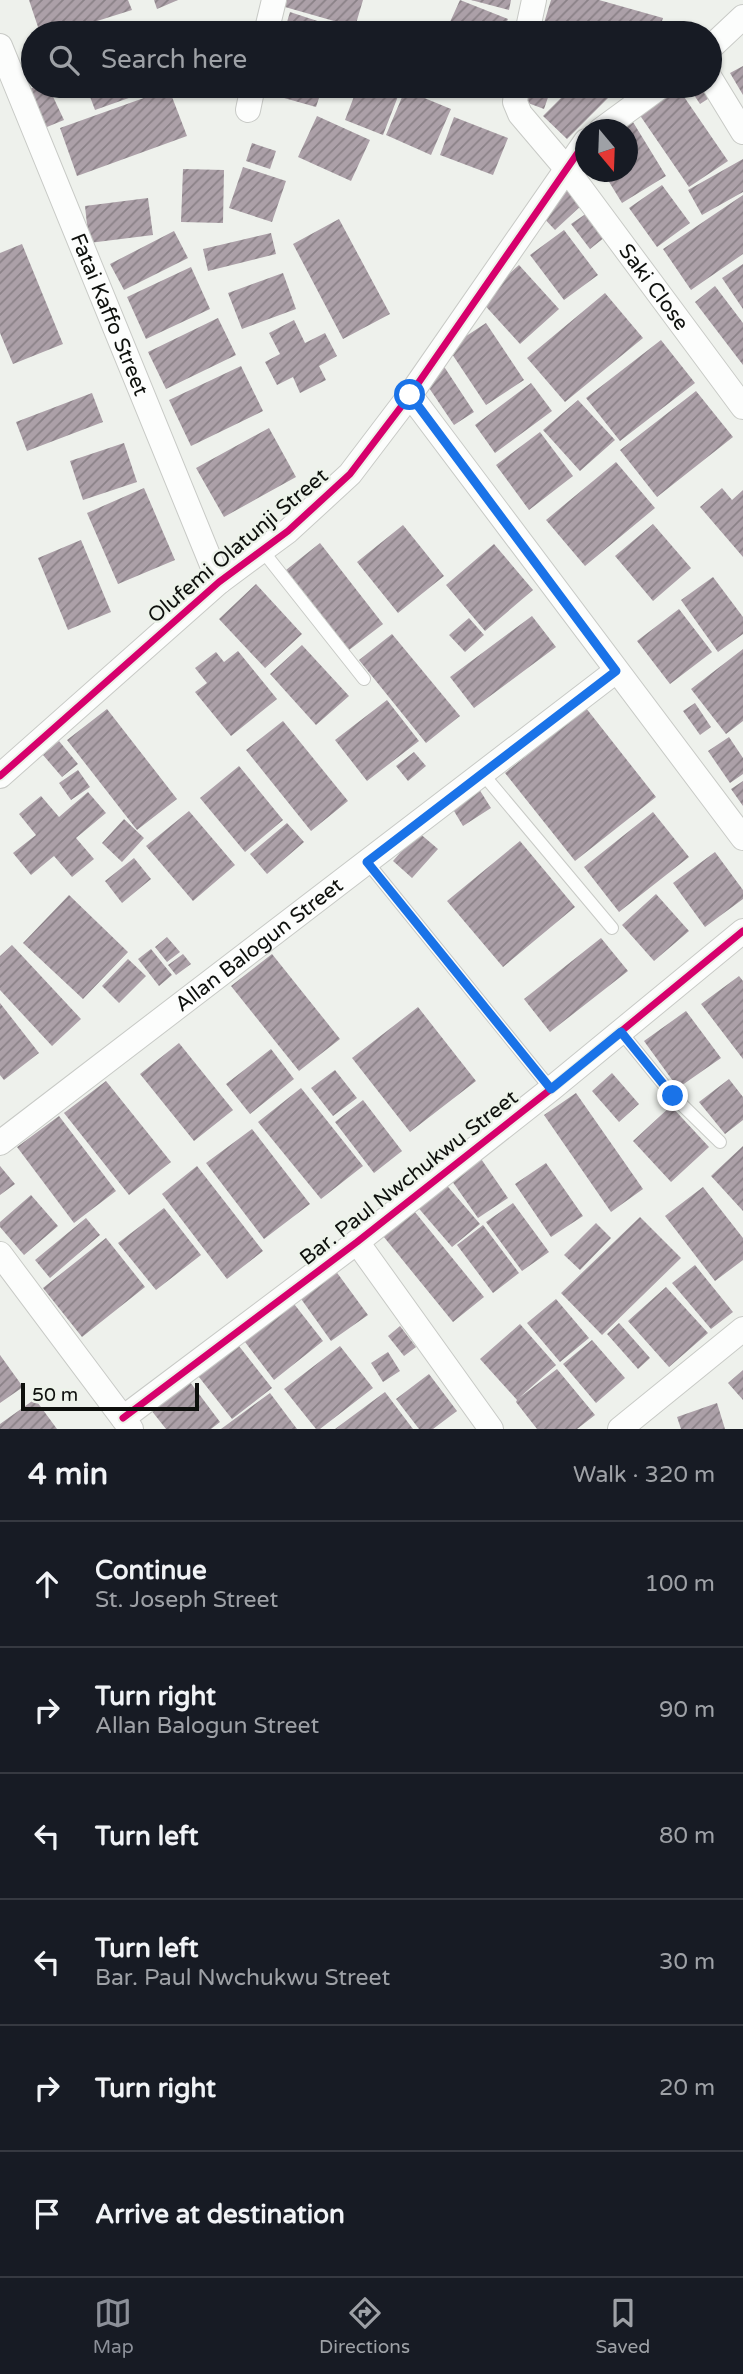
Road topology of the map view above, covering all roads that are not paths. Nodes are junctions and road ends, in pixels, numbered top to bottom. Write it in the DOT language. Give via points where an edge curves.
graph roads {
  1 [pos="274,0"];
  2 [pos="534,0"];
  3 [pos="743,17"];
  4 [pos="269,21"];
  5 [pos="530,21"];
  6 [pos="722,37"];
  7 [pos="0,46"];
  8 [pos="21,97"];
  9 [pos="21,98"];
  10 [pos="250,98"];
  11 [pos="515,98"];
  12 [pos="645,98"];
  13 [pos="722,98"];
  14 [pos="248,110"];
  15 [pos="616,119"];
  16 [pos="743,132"];
  17 [pos="575,155"];
  18 [pos="565,167"];
  19 [pos="410,395"];
  20 [pos="743,407"];
  21 [pos="262,550"];
  22 [pos="219,582"];
  23 [pos="616,671"];
  24 [pos="364,679"];
  25 [pos="482,773"];
  26 [pos="0,776"];
  27 [pos="743,838"];
  28 [pos="367,862"];
  29 [pos="612,928"];
  30 [pos="743,931"];
  31 [pos="621,1032"];
  32 [pos="551,1089"];
  33 [pos="719,1142"];
  34 [pos="0,1143"];
  35 [pos="357,1242"];
  36 [pos="0,1254"];
  37 [pos="743,1329"];
  38 [pos="127,1424"];
  39 [pos="491,1429"];
  40 [pos="620,1429"];
  1 -- 4 [label="street"];
  2 -- 5 [label="street"];
  3 -- 6 [label="street"];
  7 -- 8 [label="street, Fatai Kaffo Street"];
  9 -- 22 [label="street, Fatai Kaffo Street"];
  10 -- 14 [label="street"];
  11 -- 18 [label="street, Saki Close" via="520,114"];
  12 -- 15 [label="street"];
  13 -- 16 [label="street"];
  17 -- 18 [label="street, Olufemi Olatunji Street"];
  18 -- 19 [label="street, Olufemi Olatunji Street"];
  18 -- 20 [label="street, Saki Close"];
  19 -- 21 [label="street, Olufemi Olatunji Street" via="350,474"];
  19 -- 23 [label="street"];
  21 -- 22 [label="street, Olufemi Olatunji Street"];
  21 -- 24 [label="lane"];
  22 -- 26 [label="street, Olufemi Olatunji Street"];
  23 -- 25 [label="street, Allan Balogun Street"];
  23 -- 27 [label="street"];
  25 -- 28 [label="street, Allan Balogun Street"];
  25 -- 29 [label="lane"];
  28 -- 32 [label="lane"];
  28 -- 34 [label="street, Allan Balogun Street"];
  30 -- 31 [label="street, Bar. Paul Nwchukwu Street"];
  31 -- 32 [label="street, Bar. Paul Nwchukwu Street"];
  31 -- 33 [label="lane" via="673,1096"];
  32 -- 35 [label="street, Bar. Paul Nwchukwu Street"];
  35 -- 38 [label="street, Bar. Paul Nwchukwu Street"];
  35 -- 39 [label="street"];
  36 -- 38 [label="street"];
  37 -- 40 [label="street"];
}
